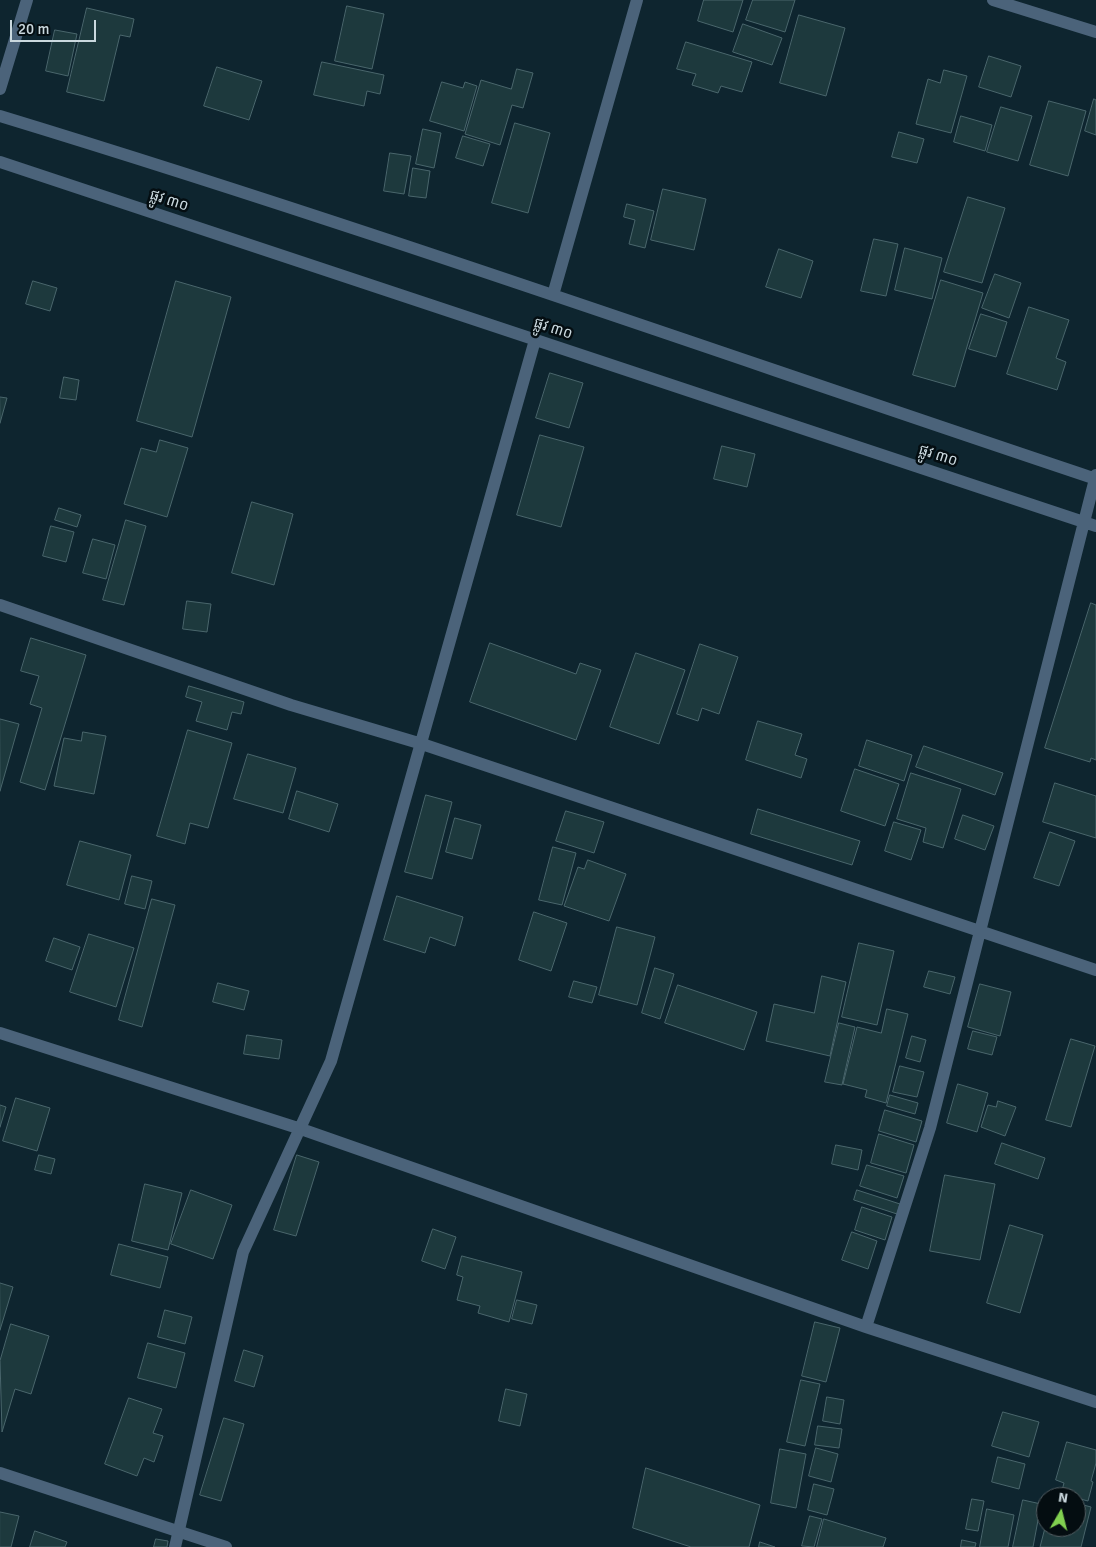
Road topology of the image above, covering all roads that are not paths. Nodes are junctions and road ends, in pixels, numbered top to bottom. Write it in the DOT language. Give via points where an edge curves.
graph roads {
  1 [pos="27,0"];
  2 [pos="637,0"];
  3 [pos="993,0"];
  4 [pos="1096,32"];
  5 [pos="0,89"];
  6 [pos="0,116"];
  7 [pos="0,162"];
  8 [pos="553,295"];
  9 [pos="535,340"];
  10 [pos="1096,478"];
  11 [pos="1083,522"];
  12 [pos="1096,526"];
  13 [pos="0,605"];
  14 [pos="422,744"];
  15 [pos="980,932"];
  16 [pos="1096,970"];
  17 [pos="0,1033"];
  18 [pos="301,1129"];
  19 [pos="866,1328"];
  20 [pos="1096,1402"];
  21 [pos="0,1473"];
  22 [pos="179,1532"];
  23 [pos="175,1547"];
  24 [pos="226,1547"];
  1 -- 5 [label="street"];
  2 -- 8 [label="street"];
  3 -- 4 [label="street"];
  6 -- 8 [label="street, ផ្លូវ ៣០" via="148,161"];
  7 -- 9 [label="street, ផ្លូវ ៣០"];
  8 -- 10 [label="street, ផ្លូវ ៣០"];
  9 -- 11 [label="street, ផ្លូវ ៣០"];
  9 -- 14 [label="street"];
  10 -- 11 [label="street"];
  11 -- 12 [label="street, ផ្លូវ ៣០"];
  11 -- 15 [label="street"];
  13 -- 14 [label="street" via="291,706"];
  14 -- 15 [label="street"];
  14 -- 18 [label="street" via="331,1061"];
  15 -- 16 [label="street"];
  15 -- 19 [label="street" via="930,1128"];
  17 -- 18 [label="street"];
  18 -- 19 [label="street"];
  18 -- 22 [label="street" via="243,1252"];
  19 -- 20 [label="street"];
  21 -- 22 [label="street"];
  22 -- 23 [label="street"];
  22 -- 24 [label="street"];
}
